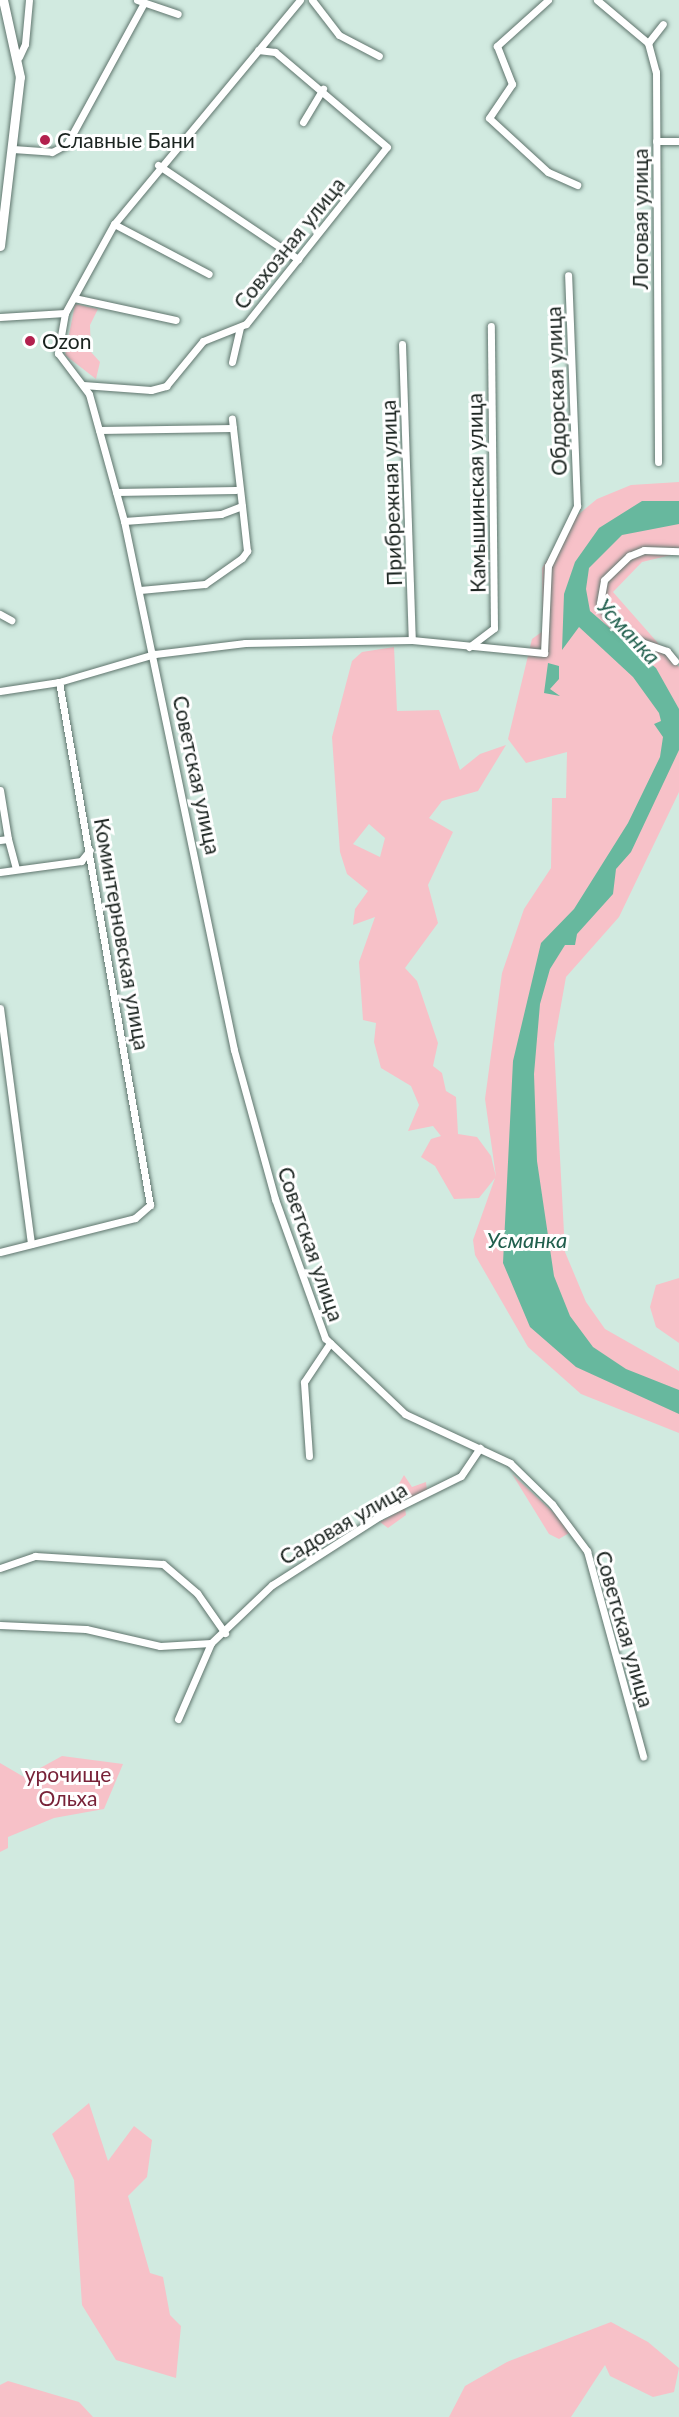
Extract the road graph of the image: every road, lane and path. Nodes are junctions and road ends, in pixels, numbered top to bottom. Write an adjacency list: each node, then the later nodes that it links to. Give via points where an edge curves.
1 (3, 0): 15 (street)
2 (28, 0): 15 (street, via 26,44)
3 (300, 0): 10 (street, Советская улица)
4 (312, 0): 14 (street, via 339,35)
5 (548, 0): 22 (street, via 497,46 512,84 489,118 548,172)
6 (597, 0): 11 (street)
7 (141, 1): 8 (street); 20 (street, via 67,144 52,152)
8 (178, 15)
9 (663, 24): 11 (street)
10 (268, 39): 12 (street, Советская улица); 13 (street)
11 (648, 43): 18 (street, Логовая улица, via 656,72)
12 (258, 50): 13 (street); 21 (street, Советская улица)
13 (275, 52): 16 (street)
14 (379, 56)
15 (19, 57): 20 (street)
16 (323, 89): 17 (street); 26 (street, Совхозная улица, via 387,147)
17 (303, 122)
18 (656, 141): 19 (street); 43 (street, Логовая улица)
19 (679, 141)
20 (13, 149): 23 (street)
21 (158, 165): 24 (street, Советская улица); 26 (street)
22 (577, 185)
23 (2, 208): 25 (street)
24 (114, 224): 27 (street); 29 (street, Советская улица)
25 (0, 246)
26 (298, 258): 34 (street, Совхозная улица)
27 (209, 274)
28 (568, 275): 53 (street, Обдорская улица, via 577,506 548,566 544,652)
29 (74, 298): 30 (street, Советская улица); 32 (street)
30 (65, 313): 31 (street); 39 (street, Советская улица, via 58,353)
31 (0, 317)
32 (176, 320)
33 (491, 326): 53 (street, Камышинская улица, via 494,628)
34 (240, 328): 35 (street, Совхозная улица); 37 (street)
35 (226, 336): 37 (street); 39 (street, Совхозная улица, via 203,341 166,386 151,390)
36 (402, 344): 52 (street, Прибрежная улица)
37 (237, 345): 38 (street)
38 (232, 362)
39 (83, 385): 42 (street, Советская улица)
40 (232, 419): 41 (street)
41 (233, 428): 42 (street); 44 (street)
42 (99, 430): 45 (street, Советская улица)
43 (658, 462)
44 (236, 490): 45 (street); 46 (street)
45 (116, 492): 47 (street, Советская улица)
46 (242, 506): 47 (street, via 221,514); 49 (street, via 247,551 242,558 205,584)
47 (124, 521): 49 (street, Советская улица)
48 (679, 551): 55 (street, via 644,550 629,556 604,580 600,603 621,629 667,651)
49 (140, 590): 54 (street, Советская улица)
50 (0, 614): 51 (street)
51 (11, 620)
52 (412, 640): 53 (street); 54 (street, via 246,643)
53 (469, 647)
54 (155, 654): 56 (street); 66 (street, Советская улица, via 234,1050 275,1199)
55 (675, 661)
56 (59, 682): 57 (street); 60 (street, Коминтерновская улица)
57 (0, 691)
58 (0, 790): 59 (street)
59 (4, 839): 61 (street)
60 (90, 850): 61 (street, via 81,861); 64 (street, Коминтерновская улица, via 150,1205 135,1218)
61 (16, 869): 62 (street)
62 (0, 872)
63 (0, 1008): 64 (street)
64 (31, 1244): 65 (street)
65 (0, 1252)
66 (330, 1343): 67 (street, Советская улица, via 405,1414); 68 (street, via 304,1382)
67 (480, 1449): 71 (street, Садовая улица, via 461,1476 306,1560); 74 (street, Советская улица, via 510,1464 552,1504 587,1551)
68 (309, 1456)
69 (0, 1568): 71 (street, via 35,1556 163,1564 196,1593)
70 (0, 1625): 72 (street, via 86,1629 160,1646)
71 (225, 1633): 72 (street, Садовая улица)
72 (211, 1643): 73 (street)
73 (178, 1719)
74 (643, 1756)

